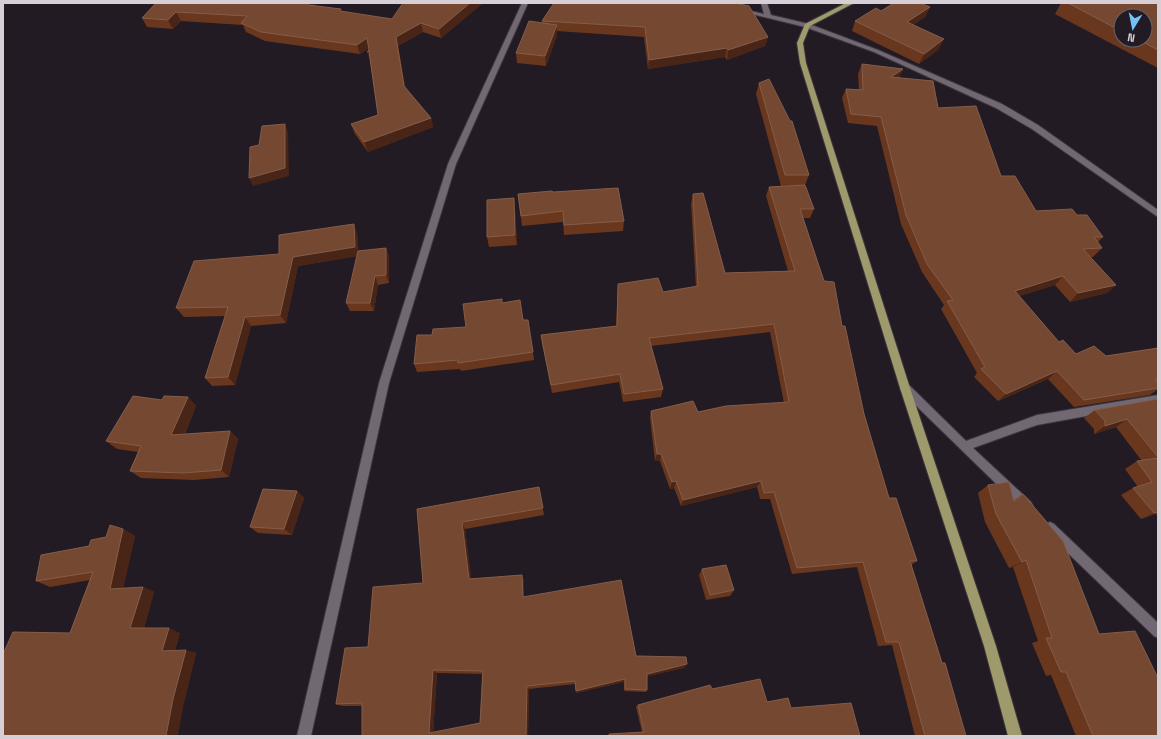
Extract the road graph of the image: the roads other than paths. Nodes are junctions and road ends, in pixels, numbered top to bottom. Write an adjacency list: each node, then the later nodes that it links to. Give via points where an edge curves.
1 (525, 3): 12 (street, via 452,164 384,383)
2 (764, 3): 5 (street)
3 (851, 3): 6 (main road)
4 (738, 10): 5 (street)
5 (768, 16): 6 (street)
6 (807, 25): 7 (street, via 876,51 999,106 1035,127); 8 (main road, via 800,43 803,63)
7 (1158, 214)
8 (905, 388): 10 (street); 13 (main road, via 990,646)
9 (1158, 399): 10 (street, via 1037,420)
10 (965, 446): 11 (street, via 992,475)
11 (1158, 632)
12 (304, 736)
13 (1015, 736)

